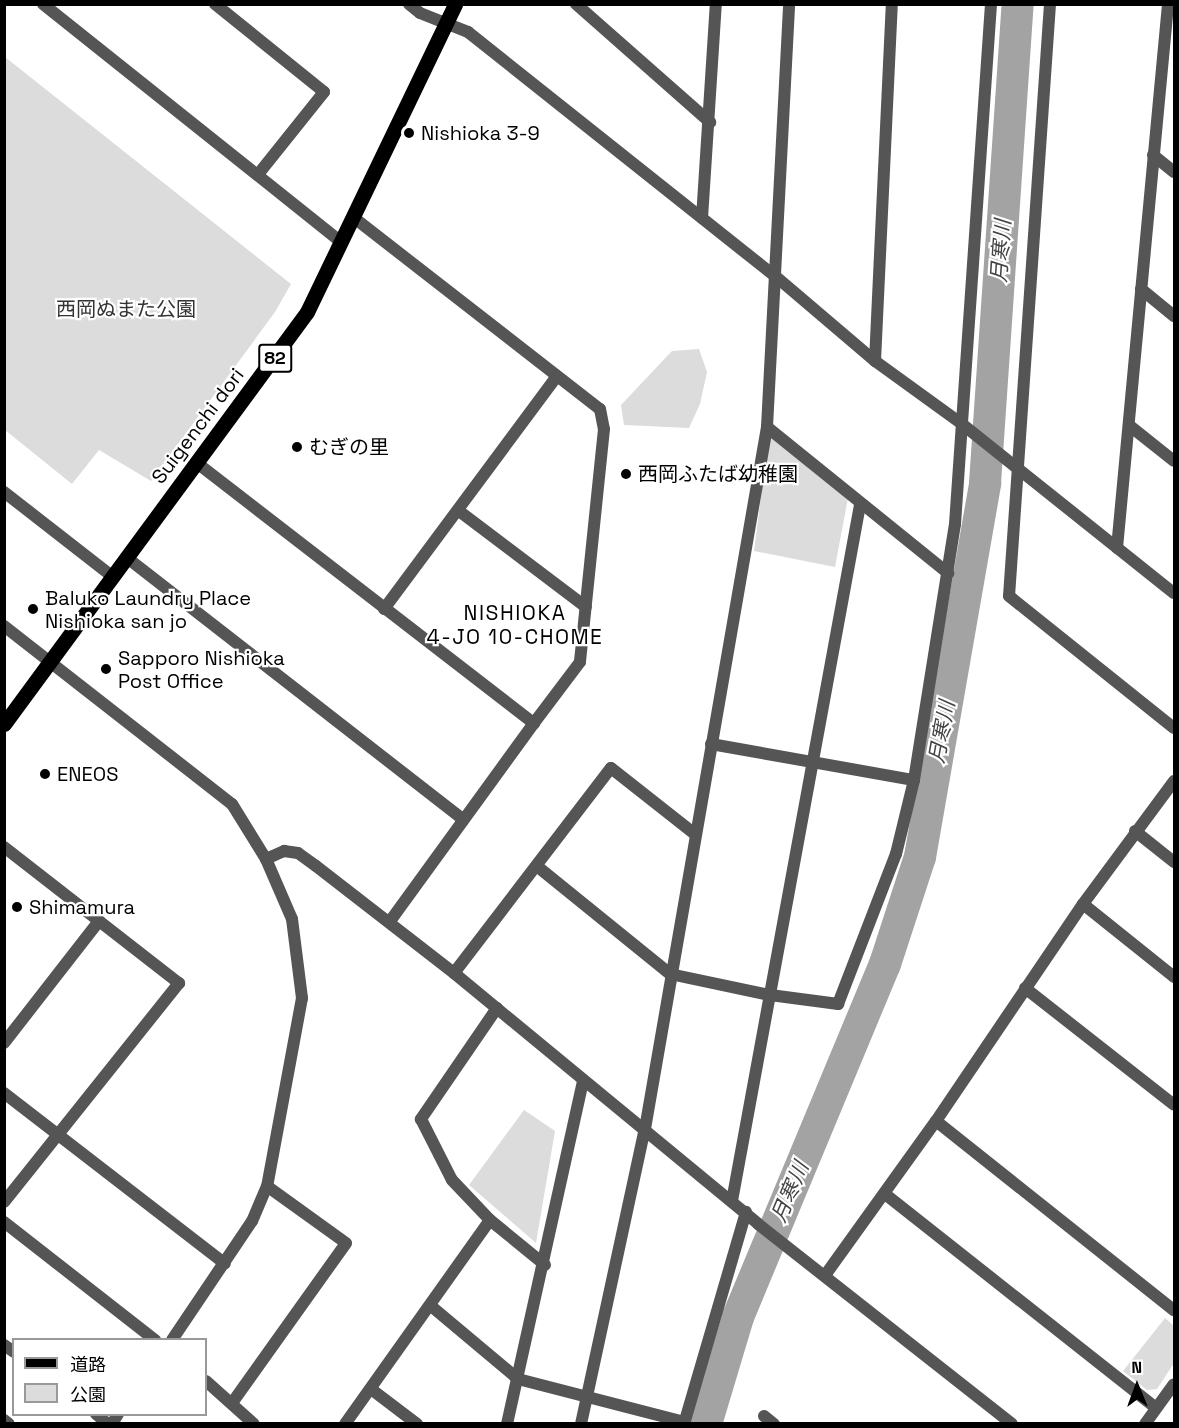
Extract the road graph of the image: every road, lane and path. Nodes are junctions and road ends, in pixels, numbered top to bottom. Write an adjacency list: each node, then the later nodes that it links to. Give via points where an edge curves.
1 (43, 4): 16 (street)
2 (215, 4): 16 (street, via 324,92)
3 (409, 4): 12 (street, via 420,13)
4 (455, 4): 12 (main road, Suigenchi dori / 82)
5 (576, 4): 13 (street)
6 (717, 4): 13 (street)
7 (789, 4): 20 (street)
8 (892, 4): 23 (street)
9 (991, 4): 27 (street)
10 (1050, 4): 30 (street)
11 (1170, 15): 14 (street)
12 (447, 22): 17 (main road, Suigenchi dori / 82); 18 (street, via 468,32)
13 (710, 122): 18 (street)
14 (1154, 155): 15 (street); 21 (street)
15 (1174, 172)
16 (259, 173): 19 (street)
17 (353, 217): 19 (main road, Suigenchi dori / 82); 24 (street)
18 (702, 218): 20 (street)
19 (341, 242): 29 (main road, Suigenchi dori / 82, via 306,312)
20 (774, 275): 23 (street); 26 (street)
21 (1141, 290): 22 (street); 25 (street)
22 (1174, 316)
23 (875, 361): 27 (street)
24 (557, 376): 33 (street); 39 (street, via 600,409 604,429)
25 (1130, 426): 28 (street); 34 (street)
26 (767, 427): 32 (street); 46 (street)
27 (965, 427): 30 (street); 36 (street)
28 (1174, 460)
29 (197, 463): 35 (main road, Suigenchi dori / 82); 40 (street)
30 (1013, 465): 34 (street); 45 (street, via 1009,596)
31 (4, 492): 37 (street)
32 (860, 505): 36 (street); 47 (street)
33 (459, 511): 39 (street); 40 (street)
34 (1117, 548): 38 (street)
35 (126, 557): 37 (main road, Suigenchi dori / 82); 50 (street)
36 (948, 573): 48 (street)
37 (112, 576): 42 (main road, Suigenchi dori / 82)
38 (1174, 593)
39 (586, 607): 43 (street, via 580,662)
40 (384, 609): 43 (street)
41 (4, 626): 42 (street)
42 (49, 662): 44 (main road, Suigenchi dori / 82); 54 (street, via 232,804)
43 (534, 723): 50 (street)
44 (4, 724)
45 (1174, 728)
46 (711, 744): 47 (street); 52 (street)
47 (812, 762): 48 (street); 64 (street)
48 (914, 780): 64 (street, via 896,854 838,1004)
49 (1174, 781): 51 (street)
50 (462, 819): 59 (street)
51 (1135, 831): 55 (street); 57 (street)
52 (695, 834): 56 (street, via 611,768); 61 (street)
53 (4, 847): 58 (street)
54 (266, 859): 59 (street, via 284,851 298,853); 73 (street, via 292,919 302,998)
55 (1174, 862)
56 (538, 867): 60 (street); 61 (street)
57 (1083, 904): 62 (street); 63 (street)
58 (99, 921): 66 (street); 72 (street, via 179,983)
59 (390, 921): 60 (street)
60 (454, 973): 65 (street)
61 (670, 974): 64 (street); 71 (street)
62 (1174, 977)
63 (1024, 988): 69 (street); 70 (street)
64 (770, 995): 75 (street)
65 (497, 1008): 67 (street); 78 (street, via 420,1119 452,1180)
66 (4, 1043)
67 (583, 1080): 71 (street); 81 (street)
68 (4, 1092): 72 (street)
69 (1174, 1106)
70 (936, 1121): 74 (street); 84 (street)
71 (645, 1129): 75 (street); 91 (street)
72 (58, 1135): 76 (street); 80 (street)
73 (267, 1186): 80 (street, via 252,1221); 92 (street, via 346,1243)
74 (885, 1194): 82 (street); 93 (street)
75 (732, 1201): 77 (street)
76 (4, 1202)
77 (746, 1212): 82 (street); 96 (street)
78 (490, 1220): 81 (street); 83 (street)
79 (4, 1222): 85 (street)
80 (225, 1264): 86 (street)
81 (545, 1265): 87 (street)
82 (826, 1274): 97 (street)
83 (431, 1306): 87 (street); 90 (street)
84 (1174, 1310)
85 (152, 1338)
86 (173, 1338)
87 (518, 1379): 91 (street); 101 (street)
88 (207, 1382): 92 (street)
89 (1174, 1384): 93 (street)
90 (371, 1389): 99 (street); 100 (street)
91 (588, 1397): 96 (street); 102 (street)
92 (232, 1403): 95 (street)
93 (1156, 1408): 103 (street)
94 (4, 1420): 98 (street)
95 (249, 1422)
96 (684, 1423)
97 (1011, 1423)
98 (9, 1424)
99 (345, 1424)
100 (417, 1424)
101 (507, 1424)
102 (581, 1424)
103 (1145, 1424)

